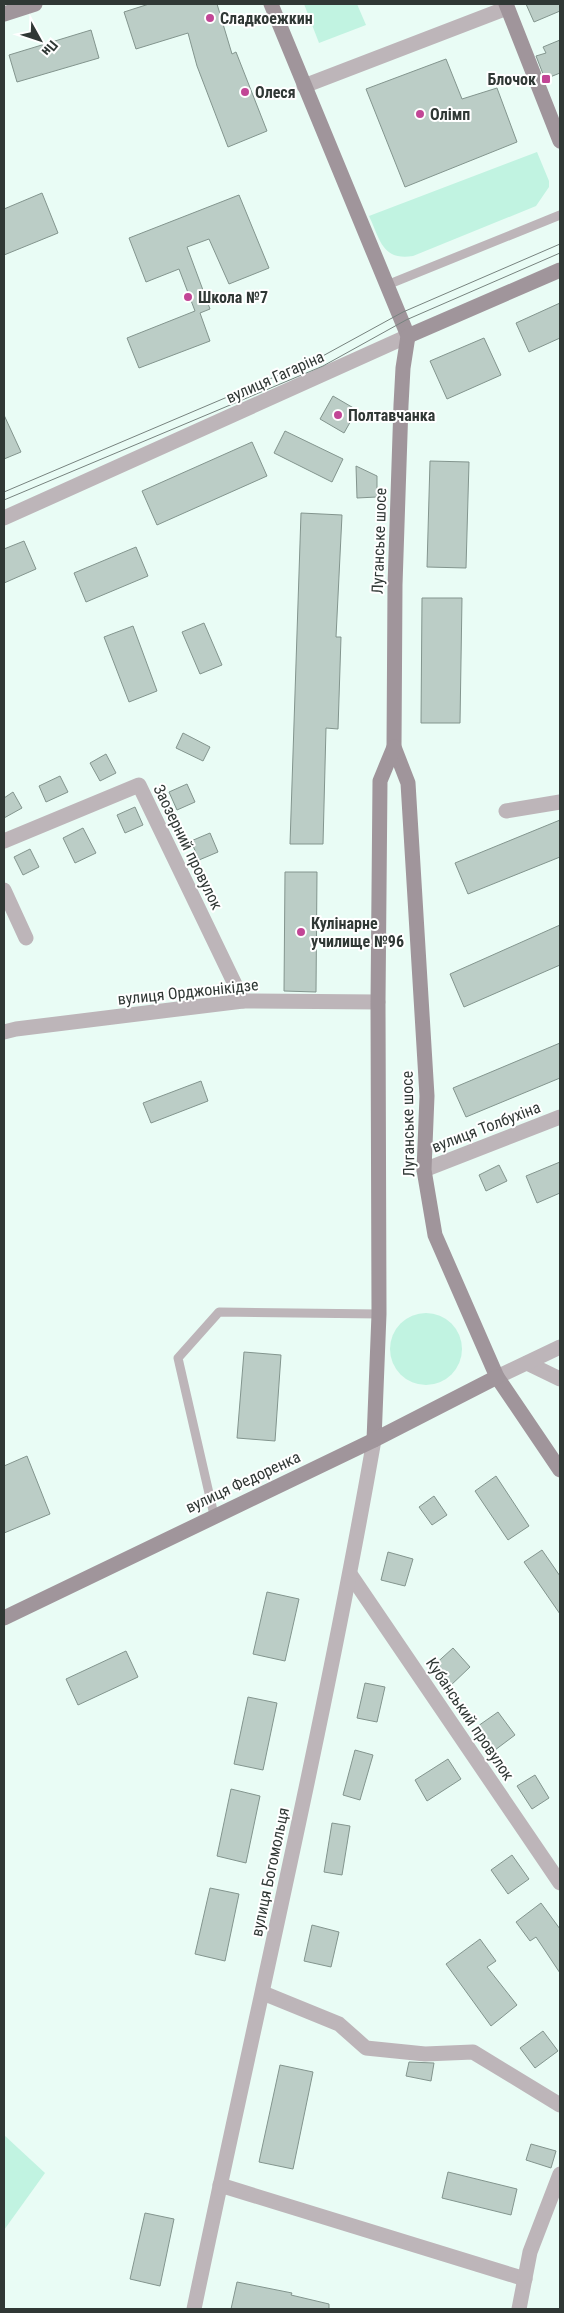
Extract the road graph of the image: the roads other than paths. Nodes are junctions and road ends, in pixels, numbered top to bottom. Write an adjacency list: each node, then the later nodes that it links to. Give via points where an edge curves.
1 (35, 4): 4 (main road)
2 (271, 4): 5 (main road)
3 (506, 6): 5 (street); 6 (main road)
4 (4, 14)
5 (304, 86): 9 (main road)
6 (560, 141)
7 (560, 215): 9 (lane)
8 (560, 270): 10 (main road, вулиця Гагаріна)
9 (387, 285): 10 (main road)
10 (408, 336): 11 (street, вулиця Гагаріна); 12 (main road, Луганське шосе, via 403,368 395,585)
11 (4, 518)
12 (394, 747): 19 (main road, Луганське шосе, via 380,781); 22 (main road, Луганське шосе, via 408,783 427,1096)
13 (560, 802): 14 (street)
14 (506, 811)
15 (4, 841): 18 (street, Заозерний провулок, via 139,785)
16 (4, 890): 17 (street)
17 (26, 938)
18 (244, 1001): 19 (street, вулиця Орджонікідзе); 20 (street, вулиця Орджонікідзе)
19 (378, 1002): 23 (main road, Луганське шосе)
20 (4, 1032)
21 (560, 1118): 22 (street, вулиця Толбухіна)
22 (424, 1170): 26 (main road, Луганське шосе, via 436,1235)
23 (380, 1314): 28 (main road, Луганське шосе); 30 (lane, via 219,1312 178,1358)
24 (560, 1347): 25 (street)
25 (527, 1363): 26 (street); 27 (street)
26 (497, 1377): 28 (main road, вулиця Федоренка); 29 (main road, Луганське шосе)
27 (560, 1379)
28 (374, 1440): 30 (main road, вулиця Федоренка); 31 (street, вулиця Богомольця)
29 (560, 1470)
30 (214, 1515): 32 (main road, вулиця Федоренка)
31 (350, 1574): 33 (street, Кубанський провулок); 34 (street, вулиця Богомольця)
32 (4, 1618)
33 (560, 1883)
34 (263, 1993): 35 (street, via 339,2024 366,2048 425,2054 473,2052); 37 (street, вулиця Богомольця)
35 (560, 2105)
36 (560, 2174): 38 (street, via 530,2252)
37 (220, 2185): 38 (street); 39 (street, вулиця Богомольця)
38 (525, 2279): 40 (street)
39 (194, 2309)
40 (519, 2309)

